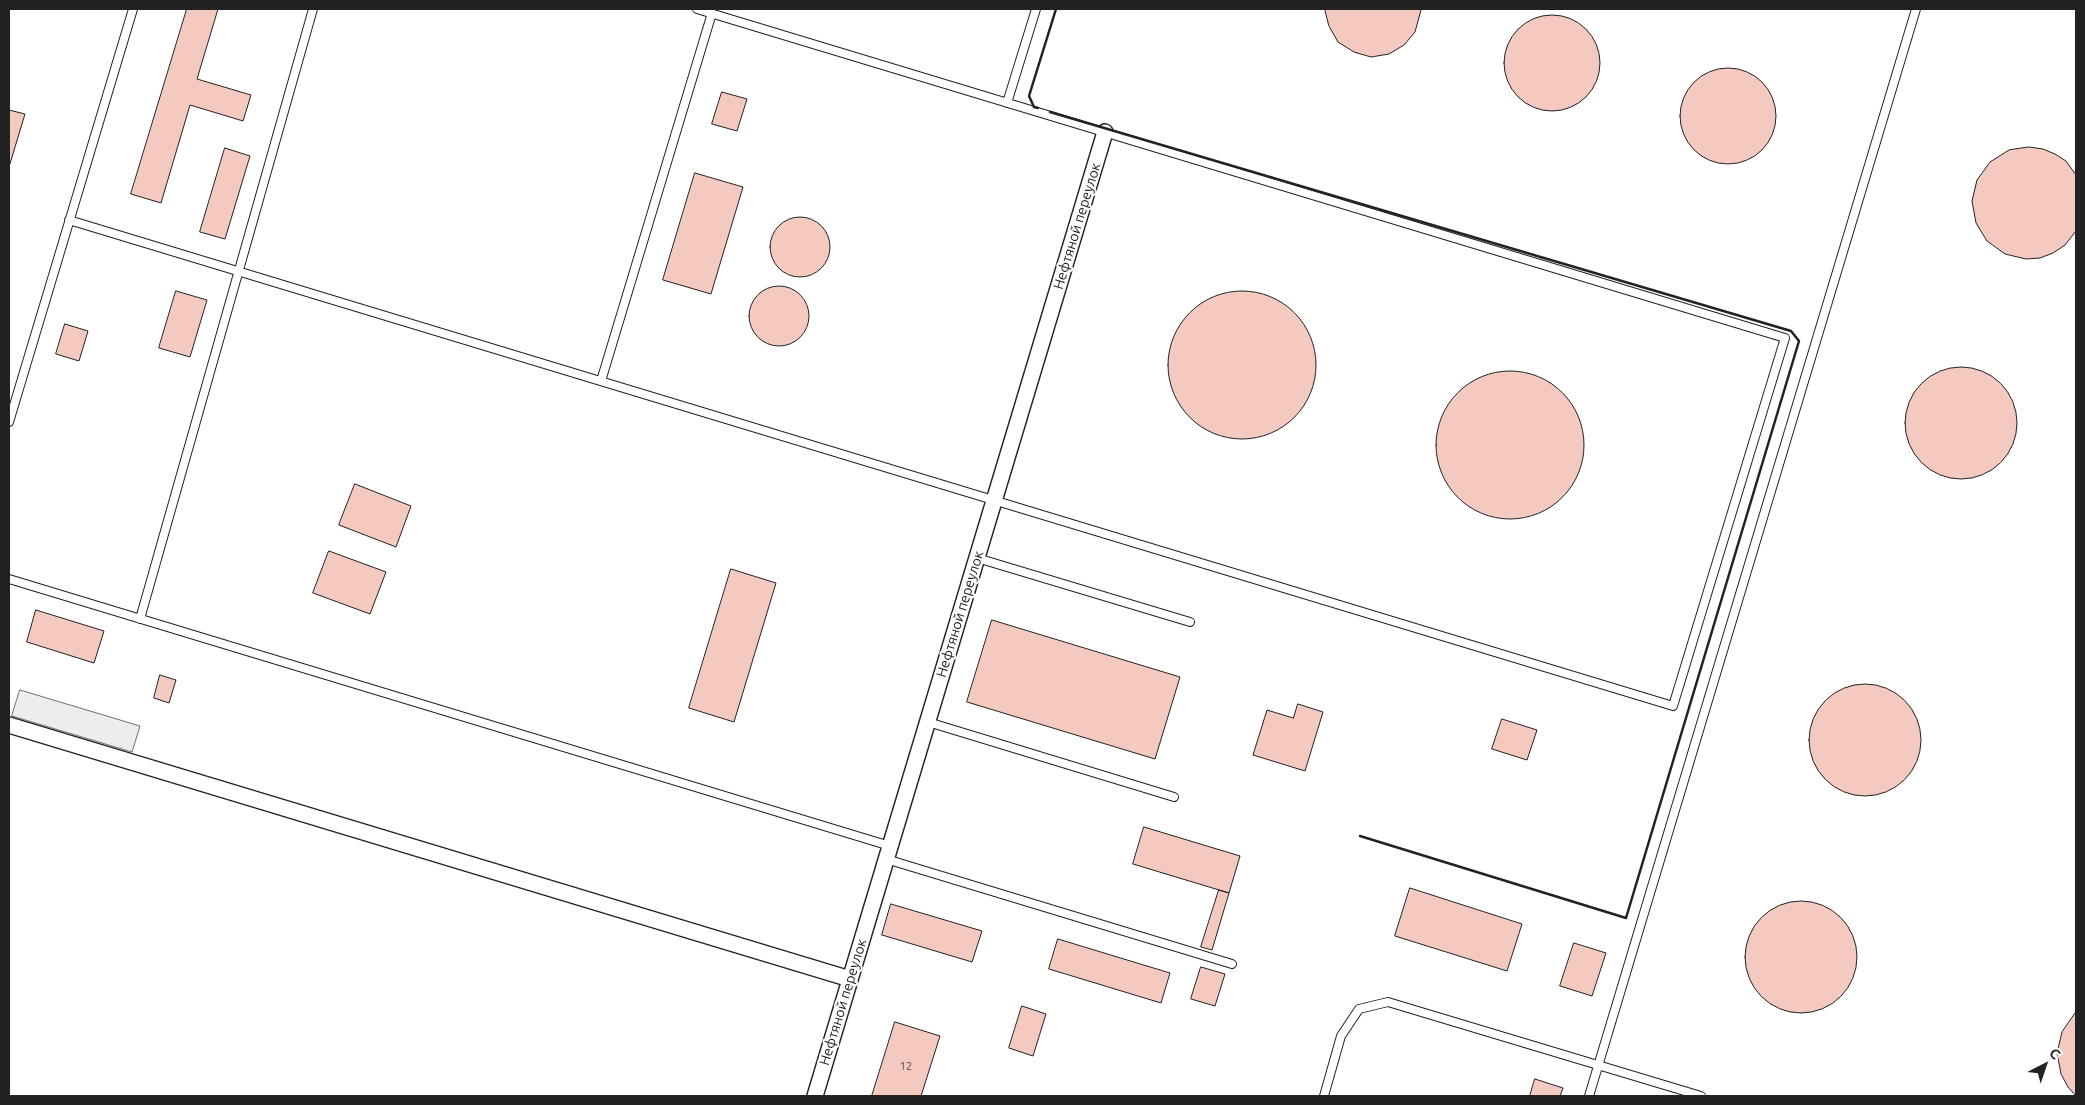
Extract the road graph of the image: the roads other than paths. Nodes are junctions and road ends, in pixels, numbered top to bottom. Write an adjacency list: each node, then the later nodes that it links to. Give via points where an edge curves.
1 (133, 9): 9 (lane)
2 (313, 9): 10 (lane)
3 (697, 9): 6 (lane)
4 (1036, 9): 7 (lane)
5 (1916, 9): 24 (lane)
6 (712, 13): 7 (lane); 11 (lane)
7 (1007, 103): 8 (lane)
8 (1105, 132): 13 (street, Нефтяной переулок); 13 (lane, via 1784,338 1782,348 1674,706)
9 (69, 220): 10 (lane); 12 (lane)
10 (239, 272): 11 (lane); 16 (lane)
11 (602, 382): 13 (lane)
12 (9, 422)
13 (994, 500): 14 (street, Нефтяной переулок)
14 (977, 558): 17 (lane); 18 (street, Нефтяной переулок)
15 (9, 579): 16 (lane)
16 (140, 619): 21 (lane)
17 (1190, 622)
18 (928, 722): 20 (lane); 21 (street, Нефтяной переулок)
19 (9, 725): 23 (street)
20 (1174, 797)
21 (888, 853): 22 (lane); 23 (street, Нефтяной переулок)
22 (1232, 964)
23 (850, 980): 25 (street, Нефтяной переулок)
24 (1598, 1065): 26 (lane, via 1388,1002 1359,1009 1341,1036); 27 (lane); 28 (lane)
25 (815, 1096)
26 (1324, 1096)
27 (1589, 1096)
28 (1701, 1096)

